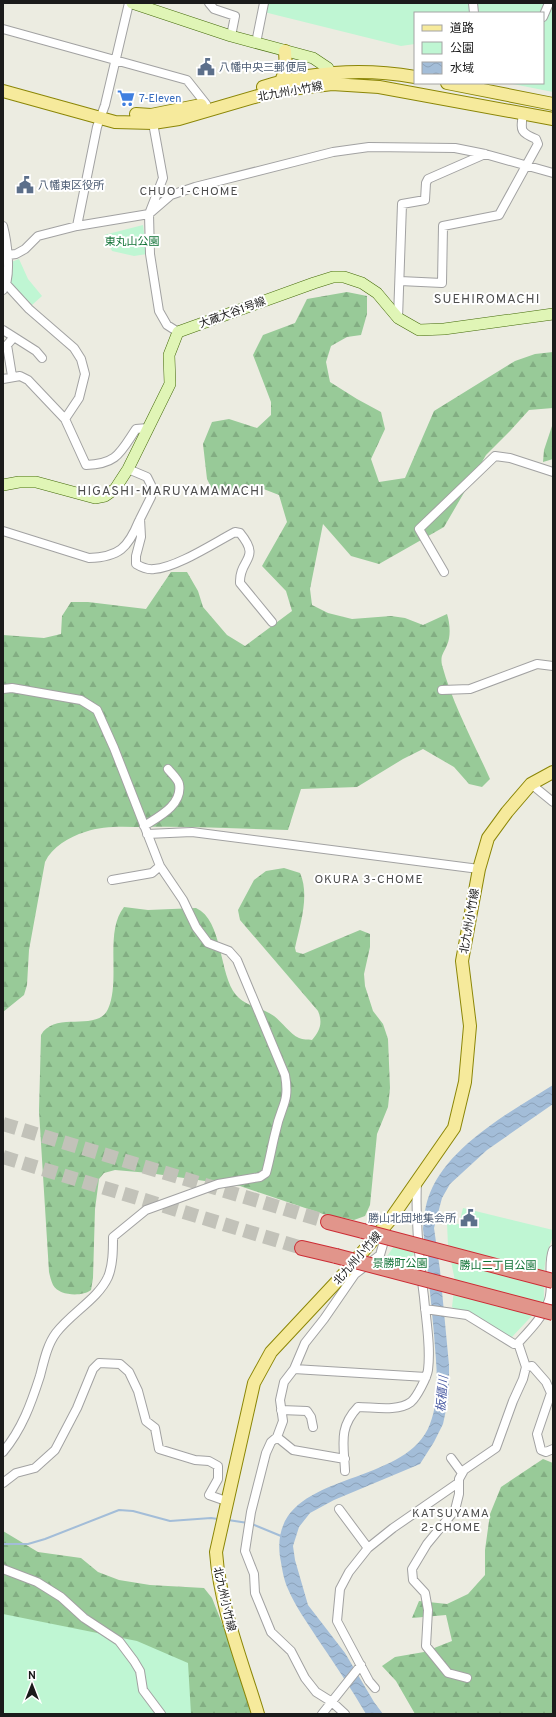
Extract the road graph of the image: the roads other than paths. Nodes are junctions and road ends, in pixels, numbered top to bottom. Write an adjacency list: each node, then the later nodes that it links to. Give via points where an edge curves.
1 (131, 3): 7 (street); 10 (street)
2 (209, 3): 7 (street, via 214,9 235,16)
3 (264, 3): 8 (street)
4 (549, 3): 5 (street)
5 (544, 15)
6 (3, 29): 10 (street)
7 (231, 36): 8 (street)
8 (256, 43): 9 (street)
9 (285, 51): 12 (street, via 319,61 328,68); 13 (main road, via 286,69)
10 (116, 59): 16 (street, via 187,80); 19 (street)
11 (414, 77): 12 (main road, 北九州小竹線, via 368,72)
12 (331, 78): 13 (main road, 北九州小竹線); 18 (main road, 北九州小竹線); 21 (main road, 北九州小竹線, via 275,91 179,119)
13 (281, 81): 16 (main road, 北九州小竹線)
14 (452, 84): 17 (main road)
15 (3, 90): 19 (main road, 北九州小竹線)
16 (206, 104): 19 (main road, 北九州小竹線, via 151,115 116,114)
17 (553, 104)
18 (523, 114): 20 (main road, 北九州小竹線); 23 (street, via 524,134 536,139 538,144)
19 (100, 117): 21 (main road, 北九州小竹線, via 115,122); 27 (street)
20 (553, 120)
21 (153, 123): 25 (street, via 163,178)
22 (485, 154): 23 (street); 25 (street, via 455,148 410,146 369,147 333,152 171,195); 29 (street, via 428,180 425,200 402,204)
23 (527, 165): 24 (street); 29 (street, via 499,216 443,226 442,283)
24 (553, 173)
25 (149, 214): 27 (street); 34 (street, via 150,254 159,311 167,325)
26 (3, 226): 28 (street)
27 (77, 226): 28 (street, via 38,236 25,249)
28 (6, 259): 30 (street)
29 (400, 281): 32 (street)
30 (5, 287): 39 (street, via 74,348 81,359 85,374 79,398)
31 (553, 314): 32 (street, 大蔵大谷1号線, via 428,331 419,330)
32 (398, 318): 34 (street, 大蔵大谷1号線, via 377,293 362,283 344,277 333,277 296,288)
33 (3, 330): 35 (street)
34 (178, 332): 40 (street, via 169,355 170,384)
35 (14, 337): 36 (street, via 36,350); 37 (street, via 7,345)
36 (42, 358)
37 (12, 376): 38 (street); 39 (street, via 28,380)
38 (3, 379)
39 (65, 419): 40 (street, via 86,465 102,465 119,455 136,429)
40 (148, 428): 41 (street)
41 (128, 469): 43 (street, via 115,489 105,496 94,498 36,482); 44 (street, via 147,477 151,485 150,497)
42 (553, 472): 46 (street, via 495,456 419,529)
43 (3, 484)
44 (140, 518): 45 (street, via 131,540 118,553 102,558 88,558); 47 (street, via 141,537 136,564 153,570 175,564 235,532 240,533 250,544 240,583)
45 (3, 531)
46 (444, 572)
47 (272, 622)
48 (553, 666): 50 (street, via 537,664 470,689)
49 (3, 689): 55 (street, via 12,688 81,700 96,710 114,748)
50 (442, 690)
51 (168, 769): 55 (street, via 179,783 178,794 170,809)
52 (553, 772): 53 (main road, 北九州小竹線)
53 (531, 784): 54 (street); 58 (main road, 北九州小竹線, via 488,838)
54 (553, 802)
55 (144, 826): 56 (street)
56 (147, 834): 57 (street); 58 (street, via 192,832)
57 (160, 866): 59 (street, via 152,873); 76 (street, via 208,943 229,951 237,960 285,1075 287,1093 266,1173 260,1177 218,1184 146,1210 113,1237 108,1277 56,1333 49,1346 23,1423)
58 (479, 869): 60 (main road, 北九州小竹線, via 462,961 470,1026 465,1082 454,1128)
59 (112, 880)
60 (417, 1181): 61 (main road, 北九州小竹線); 66 (street, via 418,1243)
61 (390, 1220): 70 (street, via 380,1255 355,1274 305,1343); 83 (main road, 北九州小竹線, via 271,1352 254,1383)
62 (328, 1222): 65 (highway, bridge)
63 (302, 1248): 67 (highway, bridge)
64 (553, 1250): 68 (street, via 550,1299 535,1324)
65 (553, 1281)
66 (426, 1309): 68 (street, via 467,1316 514,1344); 71 (street)
67 (553, 1313)
68 (518, 1343): 69 (street)
69 (526, 1367): 75 (street, via 532,1366 546,1382 551,1393 537,1434 541,1450 546,1452); 80 (street, via 524,1379 496,1448)
70 (294, 1369): 71 (street); 72 (street, via 284,1382 280,1400)
71 (426, 1377): 78 (street, via 412,1402 399,1407 358,1407 351,1414 343,1430)
72 (281, 1410): 73 (street, via 307,1411 311,1417); 74 (street, via 283,1420)
73 (312, 1427)
74 (277, 1437): 78 (street, via 293,1450); 90 (street, via 271,1442 266,1453 251,1512 245,1551 254,1574 255,1593 271,1632 291,1651 305,1678 316,1692)
75 (553, 1449)
76 (3, 1452)
77 (451, 1458): 80 (street)
78 (345, 1459): 79 (street)
79 (345, 1471)
80 (462, 1473): 82 (street)
81 (3, 1483): 83 (street, via 16,1473 35,1468 55,1450 94,1369 99,1364 120,1364 129,1372 138,1391 146,1421 155,1428 159,1449 195,1460 209,1461 218,1466 218,1479 209,1495)
82 (458, 1483): 85 (street); 88 (street, via 459,1494 455,1510 427,1544 412,1569 413,1580 425,1593 428,1610 426,1646 448,1673)
83 (226, 1501): 92 (main road, 北九州小竹線, via 216,1552 218,1577 236,1646)
84 (339, 1509): 85 (street)
85 (368, 1548): 87 (street, via 349,1572 340,1589 337,1621)
86 (3, 1569): 91 (street, via 37,1582 61,1597 84,1618 119,1642 140,1671 143,1690)
87 (361, 1665): 89 (street); 90 (street)
88 (467, 1678)
89 (374, 1688)
90 (332, 1702): 93 (street); 94 (street)
91 (161, 1714)
92 (258, 1714)
93 (322, 1714)
94 (345, 1714)

